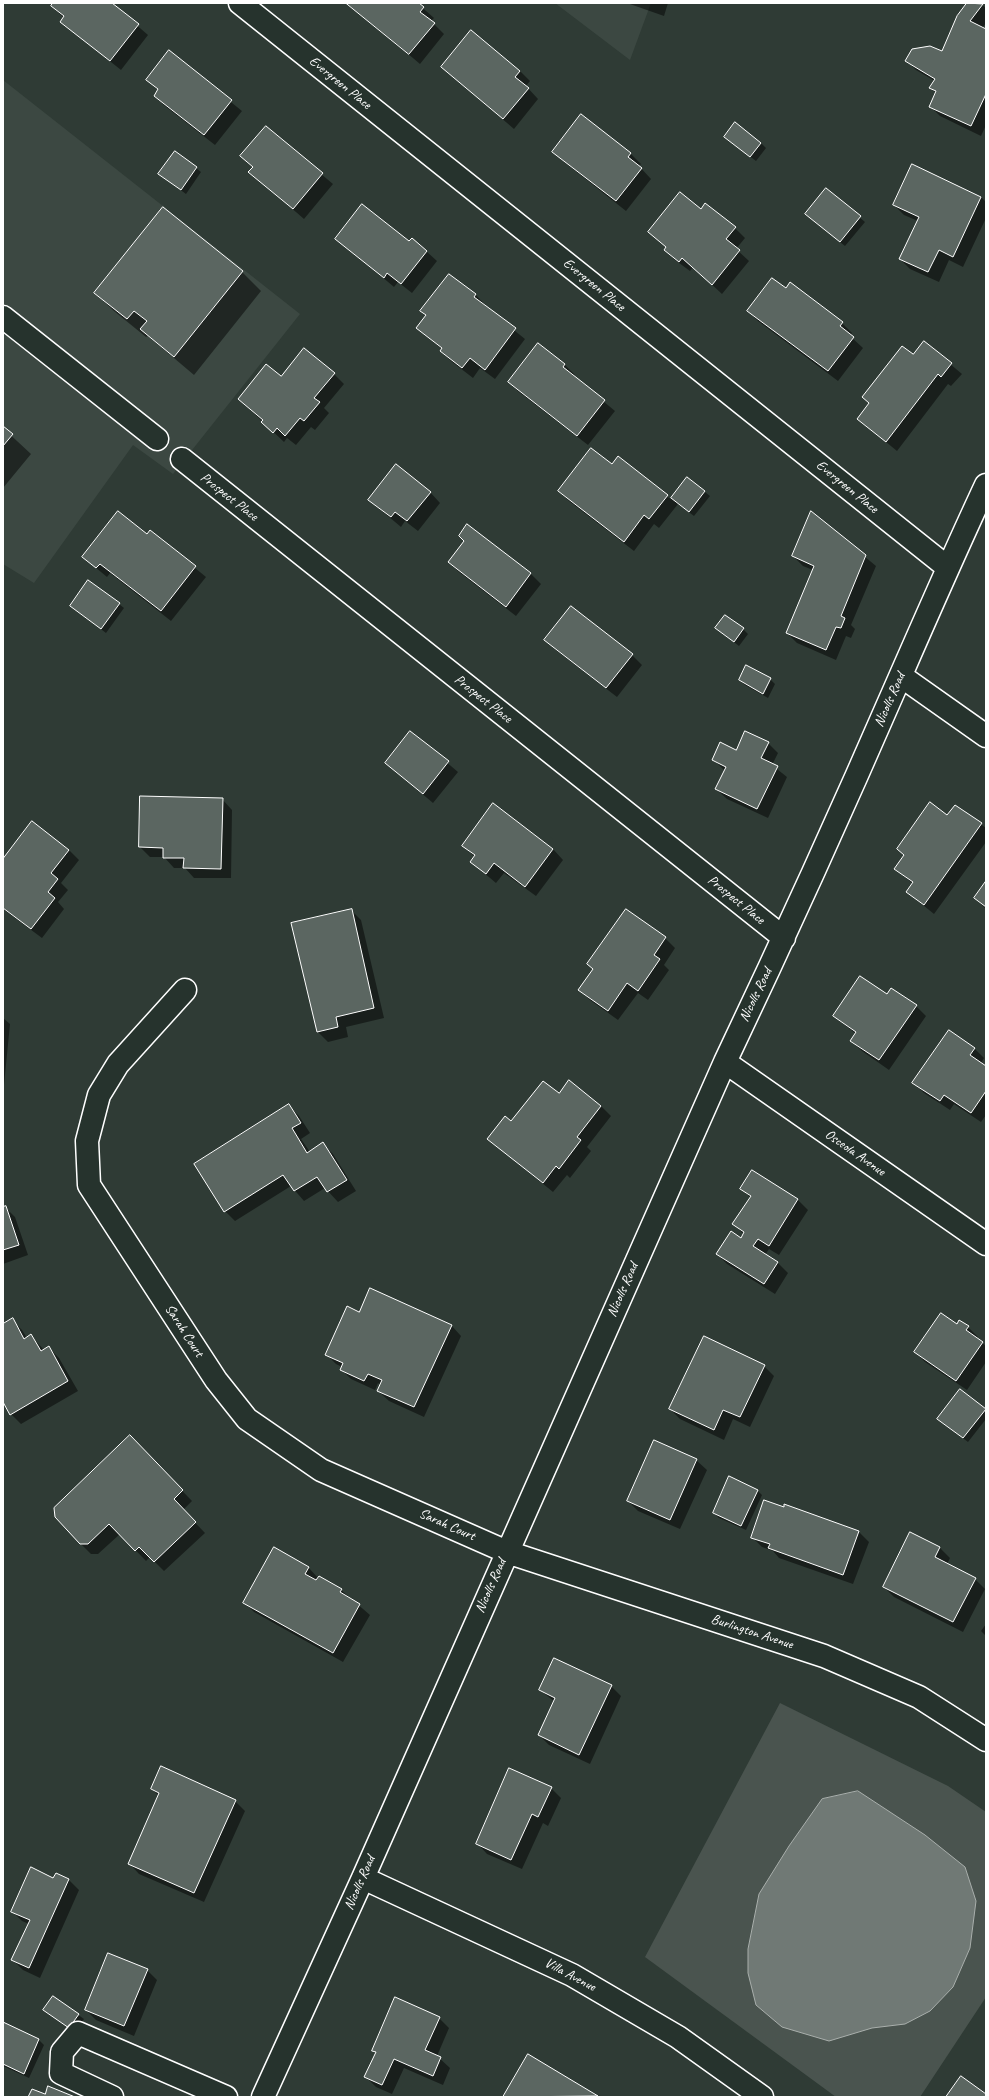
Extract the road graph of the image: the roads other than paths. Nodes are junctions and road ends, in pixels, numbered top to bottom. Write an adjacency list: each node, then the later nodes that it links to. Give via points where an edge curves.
1 (240, 3): 6 (street, Evergreen Place)
2 (3, 317): 3 (street)
3 (157, 439)
4 (182, 459): 9 (street, Prospect Place)
5 (986, 485): 6 (street, Nicolls Road)
6 (947, 567): 7 (street, Nicolls Road)
7 (900, 676): 8 (street); 9 (street, Nicolls Road)
8 (986, 736)
9 (784, 938): 11 (street, Nicolls Road)
10 (185, 990): 13 (street, Sarah Court, via 118,1064 99,1095 87,1141 90,1185 216,1380 247,1419 321,1470)
11 (724, 1062): 12 (street, Osceola Avenue); 13 (street, Nicolls Road)
12 (986, 1244)
13 (507, 1552): 14 (street, Burlington Avenue, via 824,1656 919,1697); 15 (street, Nicolls Road)
14 (986, 1740)
15 (363, 1878): 18 (street, Nicolls Road); 19 (street, Villa Avenue, via 572,1974 678,2037)
16 (112, 2097): 17 (street, via 61,2073 62,2052 78,2033)
17 (226, 2097)
18 (263, 2097)
19 (762, 2097)

